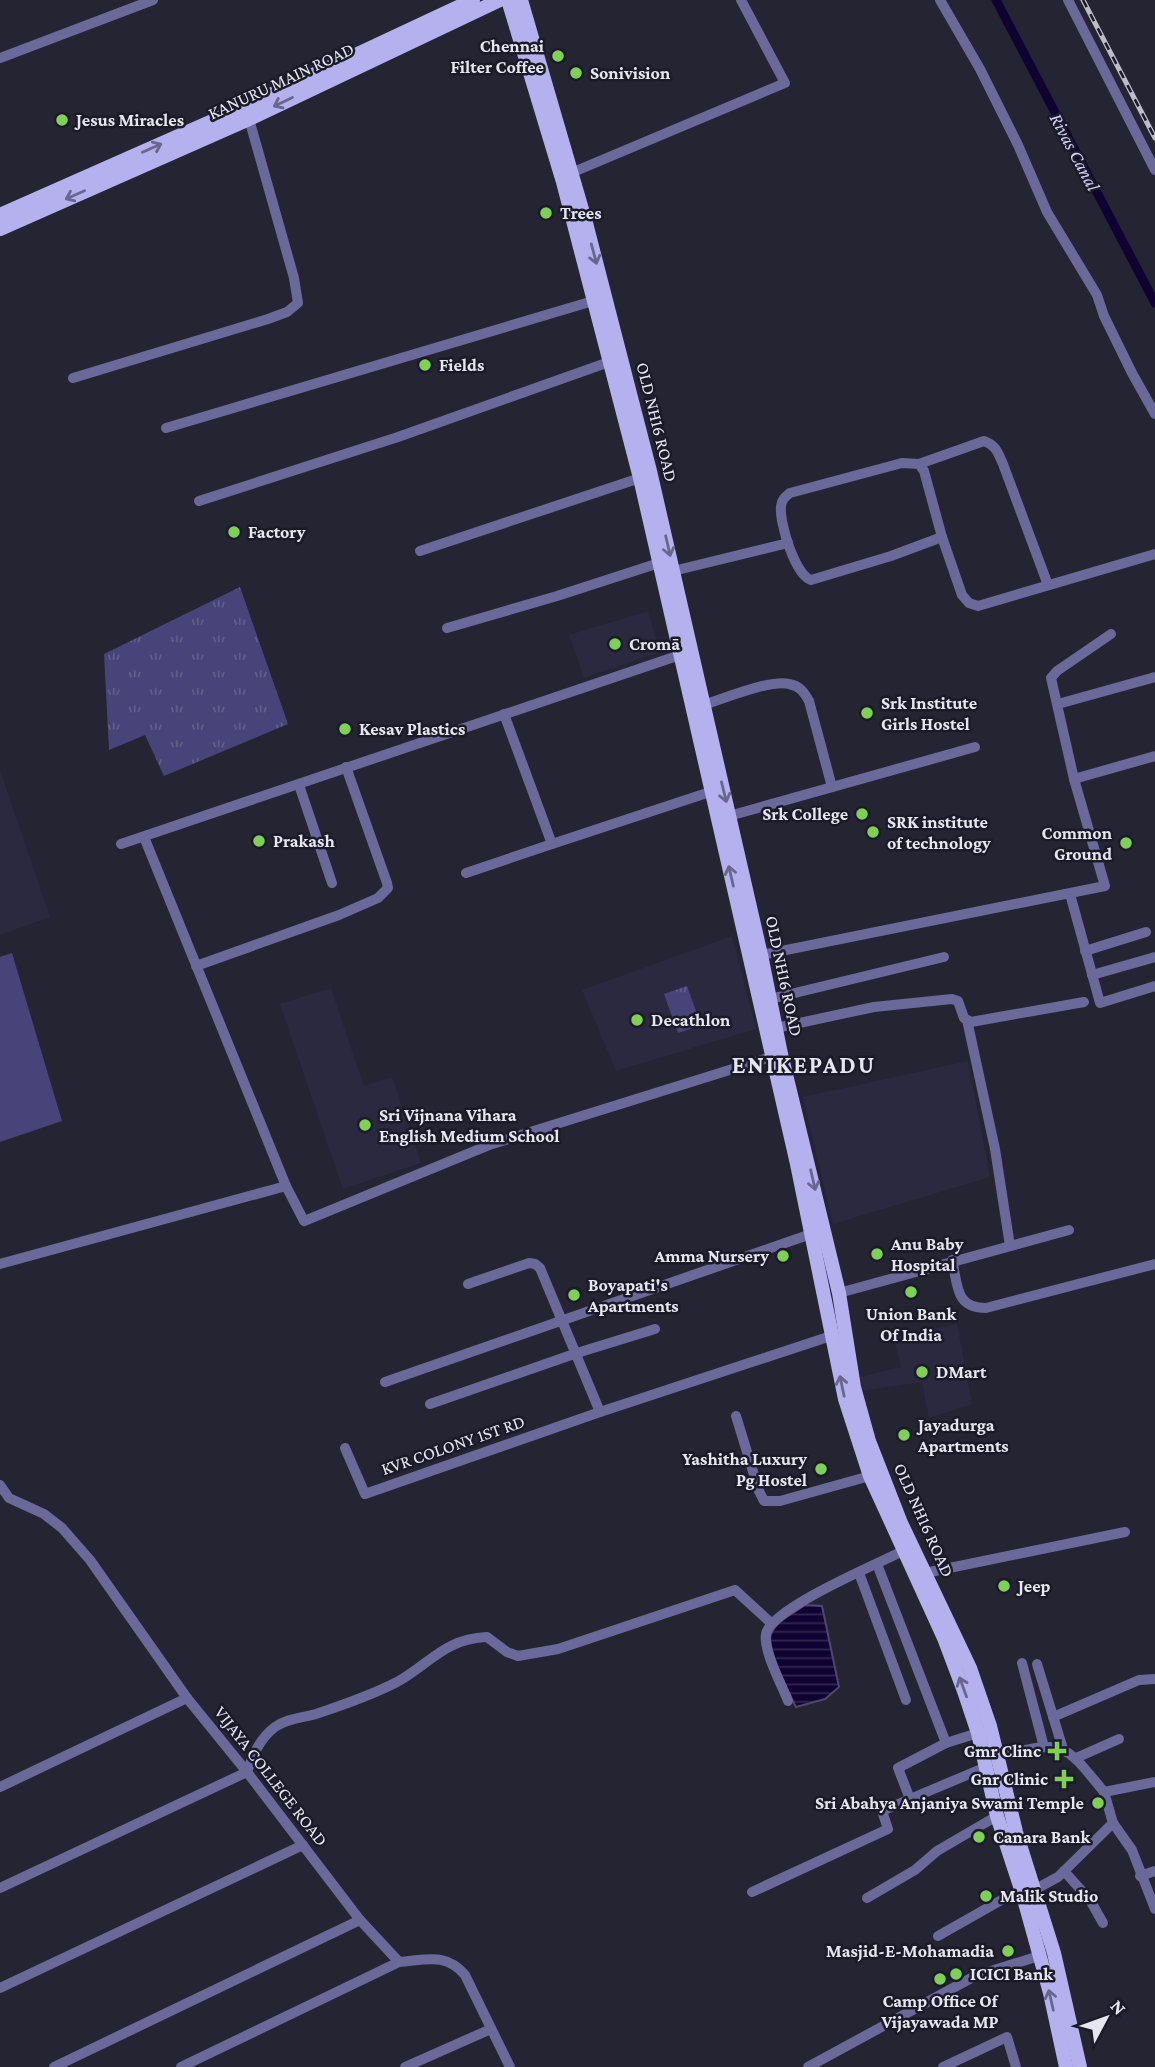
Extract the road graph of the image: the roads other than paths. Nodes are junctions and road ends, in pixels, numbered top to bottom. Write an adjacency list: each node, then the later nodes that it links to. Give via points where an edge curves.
1 (153, 0): 9 (street)
2 (473, 0): 13 (main road, KANURU MAIN ROAD, one-way to 2)
3 (500, 0): 10 (main road, KANURU MAIN ROAD, one-way to 10)
4 (508, 0): 16 (main road, OLD NH16 ROAD)
5 (521, 0): 12 (main road, OLD NH16 ROAD)
6 (741, 0): 12 (street, via 785,83)
7 (940, 0): 19 (street, via 980,69 1048,212 1097,295)
8 (1068, 0): 11 (street)
9 (0, 58)
10 (249, 119): 13 (main road, KANURU MAIN ROAD, one-way to 13); 18 (street, via 298,303 268,319)
11 (1155, 170)
12 (570, 173): 28 (main road, OLD NH16 ROAD, one-way to 28, via 647,458)
13 (18, 214): 14 (main road, KANURU MAIN ROAD); 15 (main road, KANURU MAIN ROAD)
14 (0, 215)
15 (0, 229)
16 (593, 300): 17 (main road, OLD NH16 ROAD); 20 (street)
17 (609, 362): 22 (main road, OLD NH16 ROAD); 23 (street)
18 (73, 378)
19 (1155, 414)
20 (166, 428)
21 (919, 464): 24 (street); 25 (street, via 902,463 790,493 780,509); 29 (street, via 984,442 991,444 1003,464)
22 (640, 478): 26 (street); 28 (main road, OLD NH16 ROAD)
23 (199, 502)
24 (942, 537): 25 (street, via 811,580 799,571); 29 (street, via 969,603 978,606)
25 (788, 543): 28 (street)
26 (420, 551)
27 (1155, 554): 29 (street)
28 (665, 569): 30 (street); 32 (main road, OLD NH16 ROAD); 35 (main road, OLD NH16 ROAD)
29 (1048, 585)
30 (447, 628)
31 (1111, 634): 34 (street, via 1056,671 1051,678)
32 (680, 655): 36 (street); 43 (main road, OLD NH16 ROAD)
33 (1155, 677): 34 (street)
34 (1059, 704): 40 (street)
35 (703, 705): 42 (street, via 774,683 802,689); 44 (main road, OLD NH16 ROAD, one-way to 44)
36 (504, 714): 39 (street); 47 (street)
37 (975, 747): 42 (street)
38 (1155, 756): 40 (street)
39 (346, 766): 41 (street); 56 (street, via 387,883 385,892 339,915)
40 (1074, 779): 50 (street, via 1105,886)
41 (299, 785): 45 (street); 49 (street)
42 (832, 787): 44 (street)
43 (710, 792): 47 (street); 63 (main road, OLD NH16 ROAD, one-way to 43)
44 (729, 816): 53 (main road, OLD NH16 ROAD)
45 (144, 837): 46 (street); 56 (street)
46 (121, 844)
47 (552, 844): 48 (street)
48 (466, 873)
49 (332, 883)
50 (1070, 894): 52 (street); 53 (street)
51 (1146, 932): 52 (street)
52 (1085, 951): 57 (street)
53 (761, 955): 59 (main road, OLD NH16 ROAD)
54 (944, 957): 59 (street)
55 (1155, 957): 57 (street)
56 (196, 965): 64 (street)
57 (1092, 975): 58 (street, via 1100,1003)
58 (1155, 986)
59 (770, 999): 62 (main road, OLD NH16 ROAD)
60 (1084, 1002): 61 (street)
61 (967, 1020): 62 (street, via 961,1005 952,999 874,1007); 69 (street)
62 (776, 1028): 74 (main road, OLD NH16 ROAD, one-way to 74)
63 (771, 1057): 65 (street, via 501,1141); 67 (main road, OLD NH16 ROAD)
64 (286, 1186): 65 (street); 71 (street)
65 (304, 1221): 68 (street)
66 (1069, 1230): 69 (street)
67 (811, 1234): 75 (street); 77 (main road, OLD NH16 ROAD)
68 (304, 1235)
69 (1010, 1246): 70 (street)
70 (951, 1260): 72 (street, via 960,1293 971,1308); 74 (street)
71 (0, 1264)
72 (1155, 1264)
73 (468, 1284): 75 (street, via 535,1264)
74 (839, 1293): 91 (main road, OLD NH16 ROAD, via 869,1441)
75 (561, 1320): 78 (street); 79 (street)
76 (655, 1329): 78 (street)
77 (831, 1336): 81 (street); 84 (main road, OLD NH16 ROAD, one-way to 77)
78 (577, 1353): 80 (street); 81 (street)
79 (385, 1382)
80 (430, 1404)
81 (600, 1412): 83 (street, KVR COLONY 1ST RD, via 365,1494)
82 (736, 1416): 84 (street, via 764,1502)
83 (345, 1448)
84 (870, 1476): 88 (main road, OLD NH16 ROAD)
85 (0, 1485): 86 (street, VIJAYA COLLEGE ROAD)
86 (4, 1499): 96 (street, VIJAYA COLLEGE ROAD, via 44,1514 70,1536)
87 (1125, 1532): 91 (street)
88 (902, 1551): 89 (street); 100 (main road, OLD NH16 ROAD, one-way to 88, via 944,1639)
89 (877, 1564): 90 (street); 102 (street)
90 (859, 1573): 92 (street, via 800,1602); 97 (street)
91 (925, 1573): 105 (main road, OLD NH16 ROAD, via 970,1668)
92 (771, 1623): 98 (street, via 767,1647); 108 (street, via 735,1590 558,1649 517,1656 487,1637 468,1638 398,1681 273,1728 255,1750)
93 (1022, 1663): 103 (street)
94 (1037, 1664): 99 (street)
95 (1155, 1679): 99 (street, via 1139,1680)
96 (187, 1698): 108 (street, VIJAYA COLLEGE ROAD); 110 (street)
97 (906, 1700)
98 (788, 1701)
99 (1053, 1717): 104 (street)
100 (978, 1733): 102 (street); 107 (main road, OLD NH16 ROAD)
101 (1119, 1739): 106 (street)
102 (946, 1744): 112 (street, via 898,1768)
103 (1044, 1746): 104 (street); 105 (street)
104 (1063, 1749): 106 (street)
105 (998, 1756): 120 (main road, OLD NH16 ROAD)
106 (1076, 1758): 111 (street)
107 (986, 1767): 112 (street); 113 (main road, OLD NH16 ROAD)
108 (247, 1772): 115 (street, VIJAYA COLLEGE ROAD); 119 (street)
109 (1155, 1782): 111 (street)
110 (0, 1787)
111 (1104, 1792): 114 (street)
112 (910, 1799): 121 (street, via 882,1811 888,1829)
113 (997, 1816): 120 (main road, OLD NH16 ROAD); 122 (street)
114 (1113, 1823): 116 (street); 118 (street, via 1132,1850)
115 (303, 1845): 124 (street, VIJAYA COLLEGE ROAD); 129 (street)
116 (1064, 1871): 120 (street); 125 (street)
117 (1155, 1871): 118 (street)
118 (1140, 1876): 123 (street)
119 (0, 1888)
120 (1028, 1891): 126 (street, via 1012,1894); 127 (main road, OLD NH16 ROAD)
121 (752, 1892)
122 (867, 1898)
123 (1155, 1909)
124 (360, 1920): 128 (street, VIJAYA COLLEGE ROAD); 131 (street)
125 (1103, 1923)
126 (938, 1936)
127 (1046, 1955): 135 (street, via 975,1976); 138 (main road, OLD NH16 ROAD, one-way to 127); 139 (main road, OLD NH16 ROAD)
128 (399, 1962): 130 (street, via 444,1958 456,1963); 132 (street)
129 (0, 1988)
130 (491, 2029): 133 (street); 134 (street)
131 (54, 2067)
132 (181, 2067)
133 (405, 2067)
134 (510, 2067)
135 (808, 2067)
136 (943, 2067): 137 (street, via 1007,2037)
137 (1016, 2067)
138 (1066, 2067)
139 (1080, 2067)

